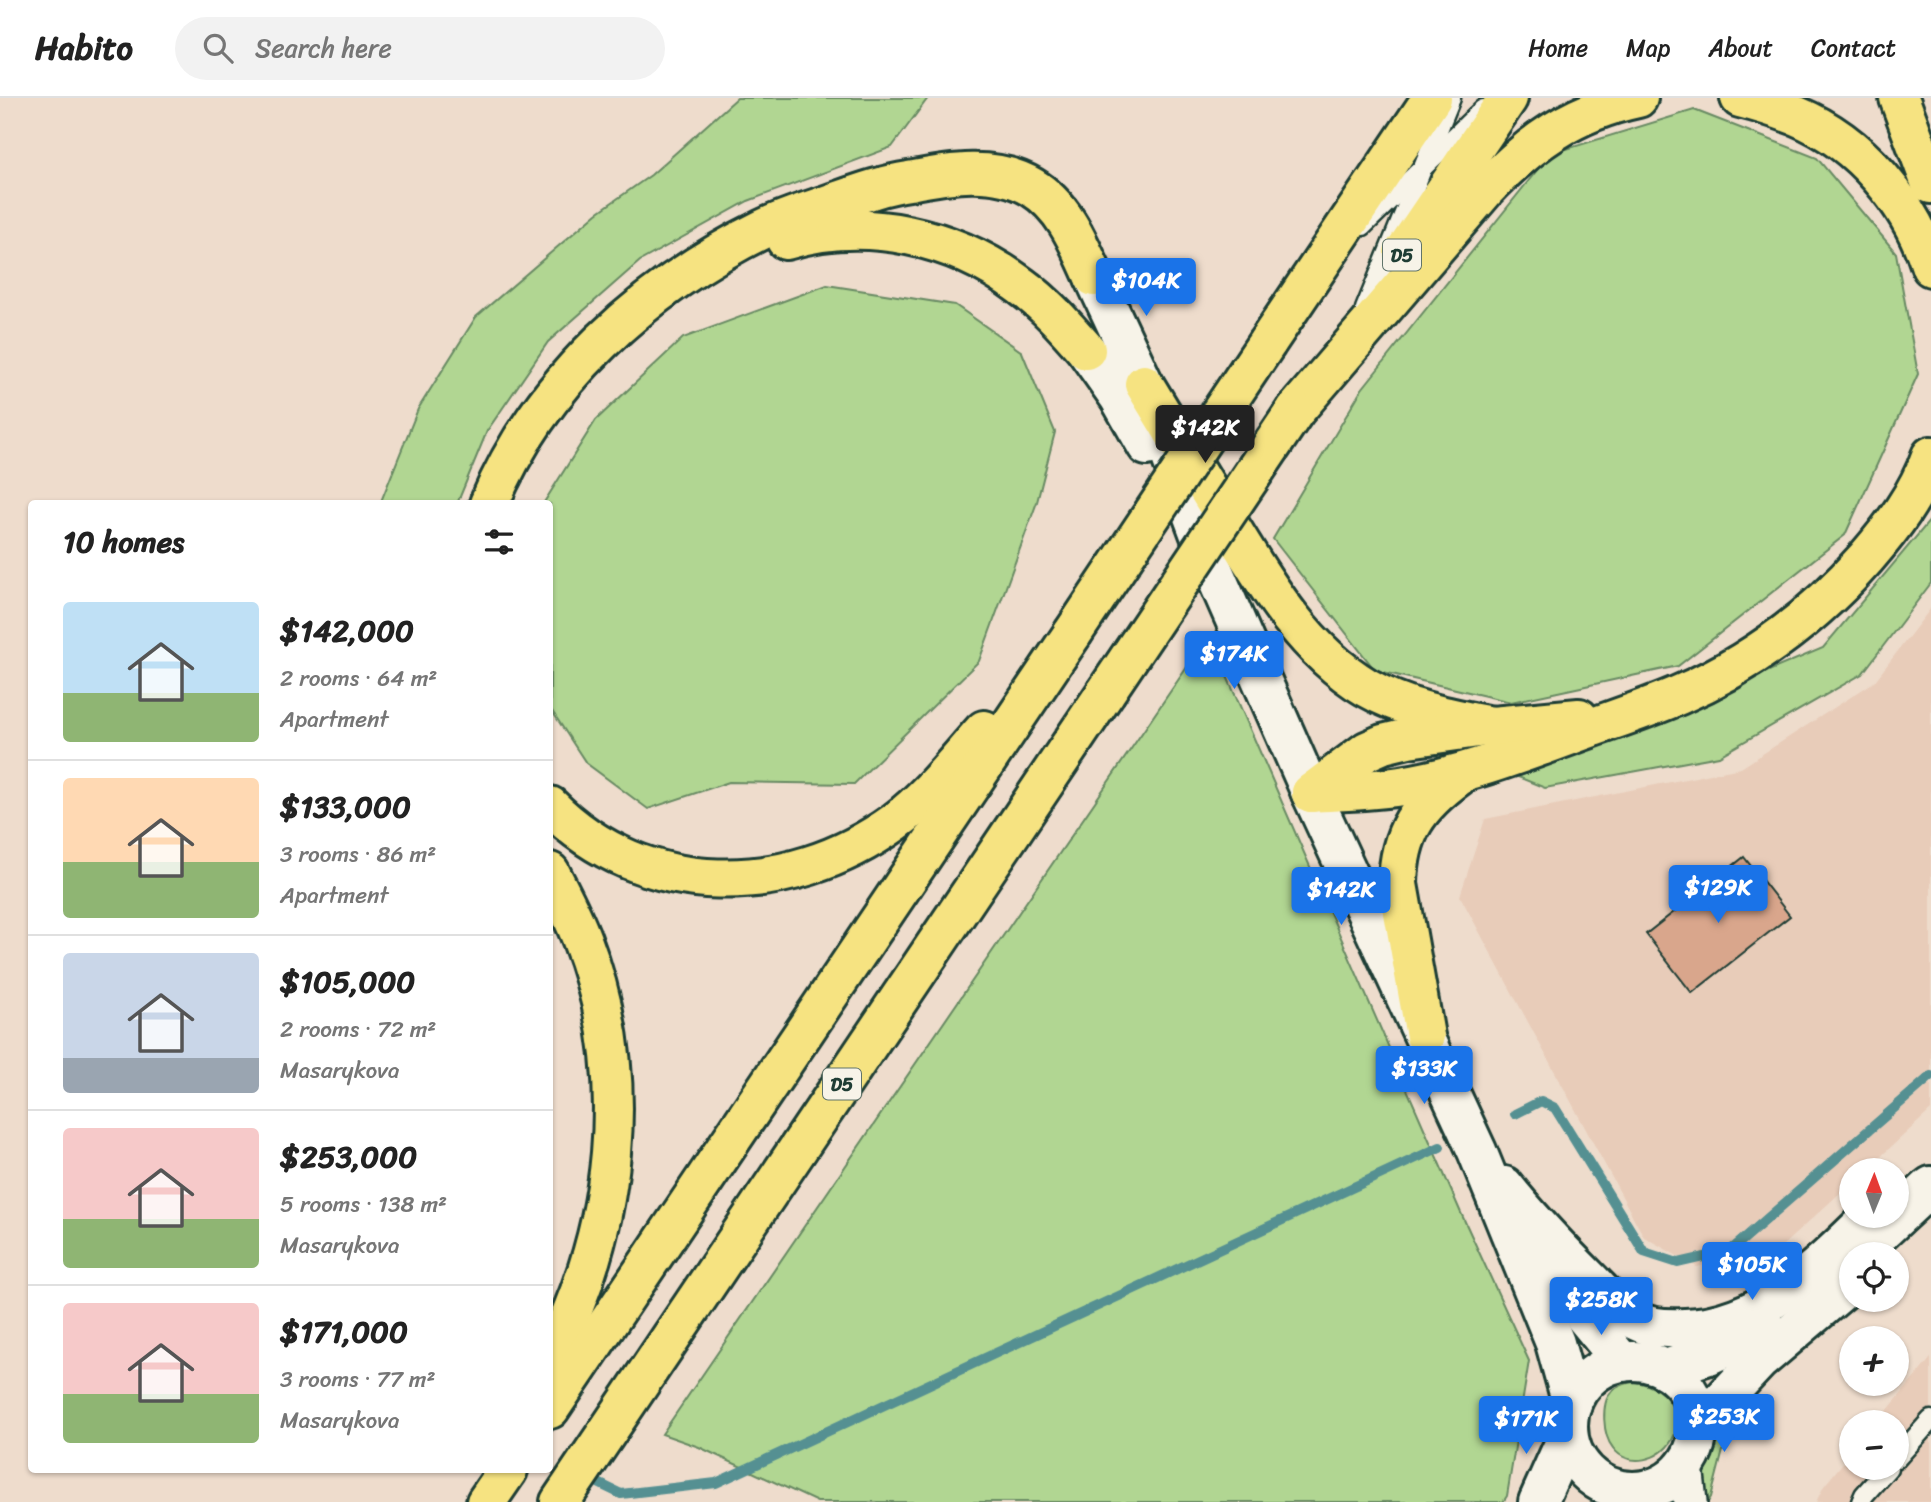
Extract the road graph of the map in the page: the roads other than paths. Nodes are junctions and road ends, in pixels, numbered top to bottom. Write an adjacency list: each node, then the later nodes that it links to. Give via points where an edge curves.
1 (1432, 98): 11 (highway, D5)
2 (1451, 98): 8 (lane, D5)
3 (1494, 98): 8 (lane, D5)
4 (1508, 98): 14 (highway, D5)
5 (1638, 98): 17 (highway, via 1608,105 1561,126 1513,161)
6 (1740, 98): 10 (highway, via 1800,117 1855,153 1879,176 1913,224)
7 (1899, 98): 9 (highway)
8 (1421, 169): 11 (lane, D5); 14 (lane, D5)
9 (1931, 184)
10 (1931, 267)
11 (1316, 273): 21 (highway, D5, bridge)
12 (1094, 277): 13 (highway, via 1072,230 1047,198 1018,180 965,172 875,188 794,216 743,239); 16 (main road)
13 (673, 283): 15 (highway, via 802,235 845,229 897,233 948,246 998,270 1044,305); 19 (highway, via 626,318 564,381 531,425)
14 (1365, 309): 17 (highway, D5)
15 (1086, 350): 20 (main road, via 1119,397)
16 (1144, 384): 20 (main road); 23 (highway, via 1279,604 1322,652 1366,687 1399,702)
17 (1295, 411): 45 (highway, D5, bridge)
18 (1931, 456): 22 (highway, via 1909,501 1882,540 1817,608 1747,660)
19 (491, 500)
20 (1211, 565): 25 (main road)
21 (1073, 633): 26 (highway, via 896,821 834,857 750,878 720,880 666,873 603,848); 42 (highway, D5)
22 (1636, 711): 23 (highway); 24 (highway)
23 (1492, 726): 25 (highway, via 1383,744)
24 (1469, 769): 25 (highway, via 1400,787); 28 (highway, via 1420,810 1409,827 1399,865 1398,884)
25 (1311, 793): 28 (main road)
26 (553, 809)
27 (553, 878): 42 (highway, via 595,979 606,1025 614,1109 602,1222)
28 (1425, 1036): 29 (main road)
29 (1477, 1151): 34 (main road); 43 (main road, via 1555,1343)
30 (1931, 1170): 31 (main road)
31 (1909, 1186)
32 (1931, 1186): 36 (main road)
33 (1931, 1202): 37 (main road)
34 (1536, 1226): 35 (main road, via 1633,1319 1674,1329 1721,1324 1773,1300); 40 (main road, via 1585,1317)
35 (1858, 1228)
36 (1870, 1242)
37 (1898, 1242)
38 (1839, 1270): 41 (main road, via 1757,1335)
39 (1839, 1293): 46 (main road, via 1759,1361)
40 (1622, 1362): 41 (main road); 43 (main road, via 1588,1379)
41 (1665, 1369): 46 (main road, via 1690,1394)
42 (553, 1393)
43 (1570, 1420): 53 (main road, via 1575,1457); 59 (main road)
44 (1931, 1420): 47 (lane)
45 (612, 1425): 57 (lane, D5); 58 (highway, D5)
46 (1699, 1425): 48 (main road)
47 (1909, 1445)
48 (1686, 1465): 53 (main road, via 1660,1486); 60 (street)
49 (490, 1473): 54 (highway)
50 (506, 1473): 55 (highway)
51 (517, 1473): 56 (lane)
52 (1877, 1480): 61 (lane)
53 (1619, 1498)
54 (475, 1502)
55 (486, 1502)
56 (501, 1502)
57 (547, 1502)
58 (560, 1502)
59 (1538, 1502)
60 (1690, 1502)
61 (1861, 1502)

